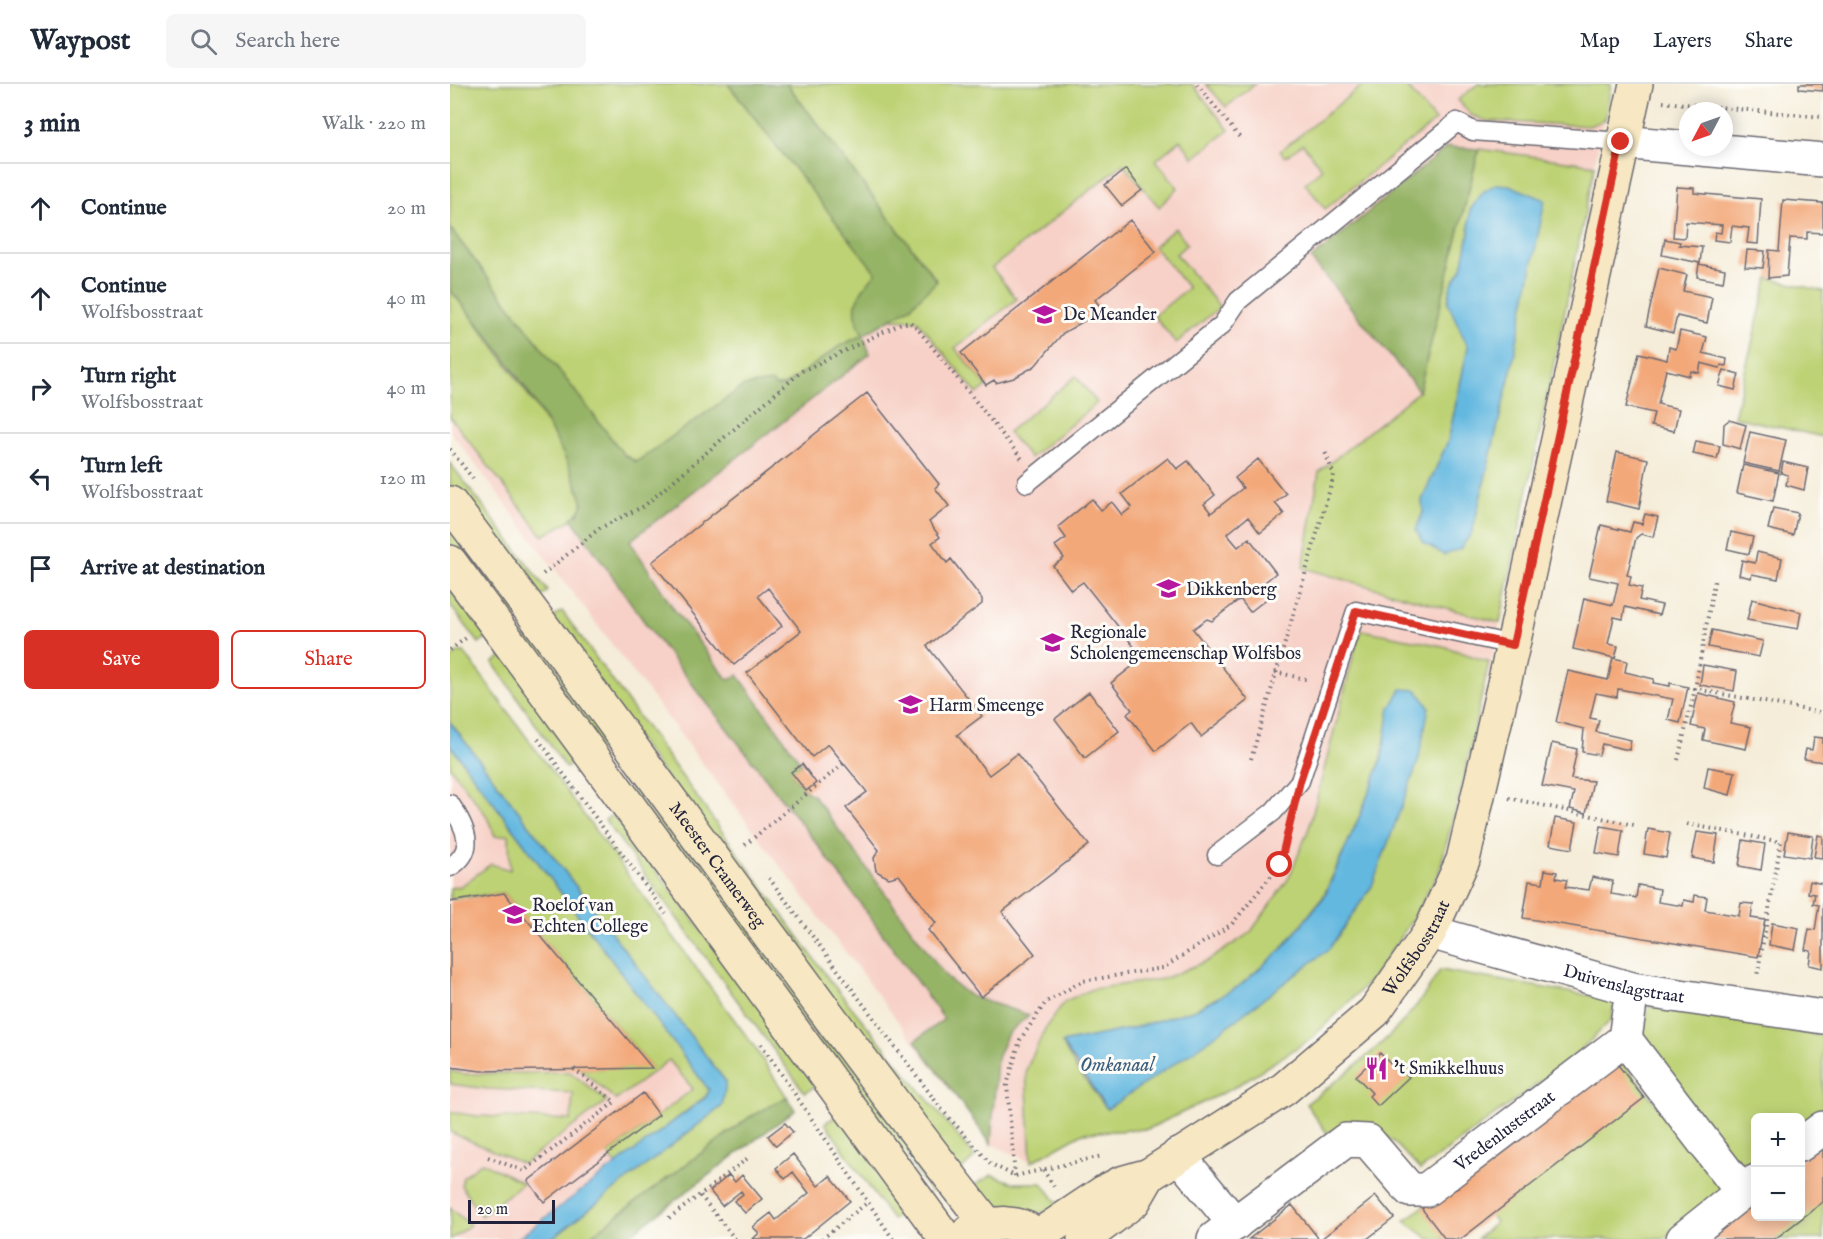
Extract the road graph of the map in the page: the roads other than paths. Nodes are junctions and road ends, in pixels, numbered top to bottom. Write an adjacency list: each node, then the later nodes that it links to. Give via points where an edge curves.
1 (1634, 91): 2 (main road, Wolfsbosstraat)
2 (1621, 142): 3 (street); 4 (lane, via 1473,131 1457,122 1238,301 1222,325); 7 (main road, Wolfsbosstraat)
3 (1823, 160)
4 (1031, 479)
5 (450, 503): 20 (main road, Meester Cramerweg, via 859,1058)
6 (450, 562): 23 (main road, Meester Cramerweg)
7 (1513, 645): 9 (lane, via 1356,611 1300,781 1274,812); 11 (main road, Wolfsbosstraat, via 1463,860)
8 (450, 804): 10 (lane, via 468,836 467,850)
9 (1217, 855)
10 (450, 867)
11 (1430, 932): 12 (street, Duivenslagstraat); 17 (main road, Wolfsbosstraat, via 1374,1012 1284,1089)
12 (1632, 989): 13 (street, Duivenslagstraat); 14 (street)
13 (1823, 1017)
14 (1625, 1038): 19 (street); 21 (street, Vredenluststraat, via 1425,1190 1410,1190 1368,1141 1346,1140)
15 (1823, 1128): 16 (street)
16 (1805, 1142)
17 (1178, 1155): 18 (main road, Wolfsbosstraat); 21 (street)
18 (1149, 1175): 22 (main road, Wolfsbosstraat, via 1104,1192); 24 (main road, Wolfsbosstraat, via 1134,1201)
19 (1749, 1186): 25 (street)
20 (975, 1232): 22 (main road, via 1014,1224)
21 (1225, 1232)
22 (1040, 1237)
23 (946, 1239)
24 (1084, 1239)
25 (1683, 1239)

